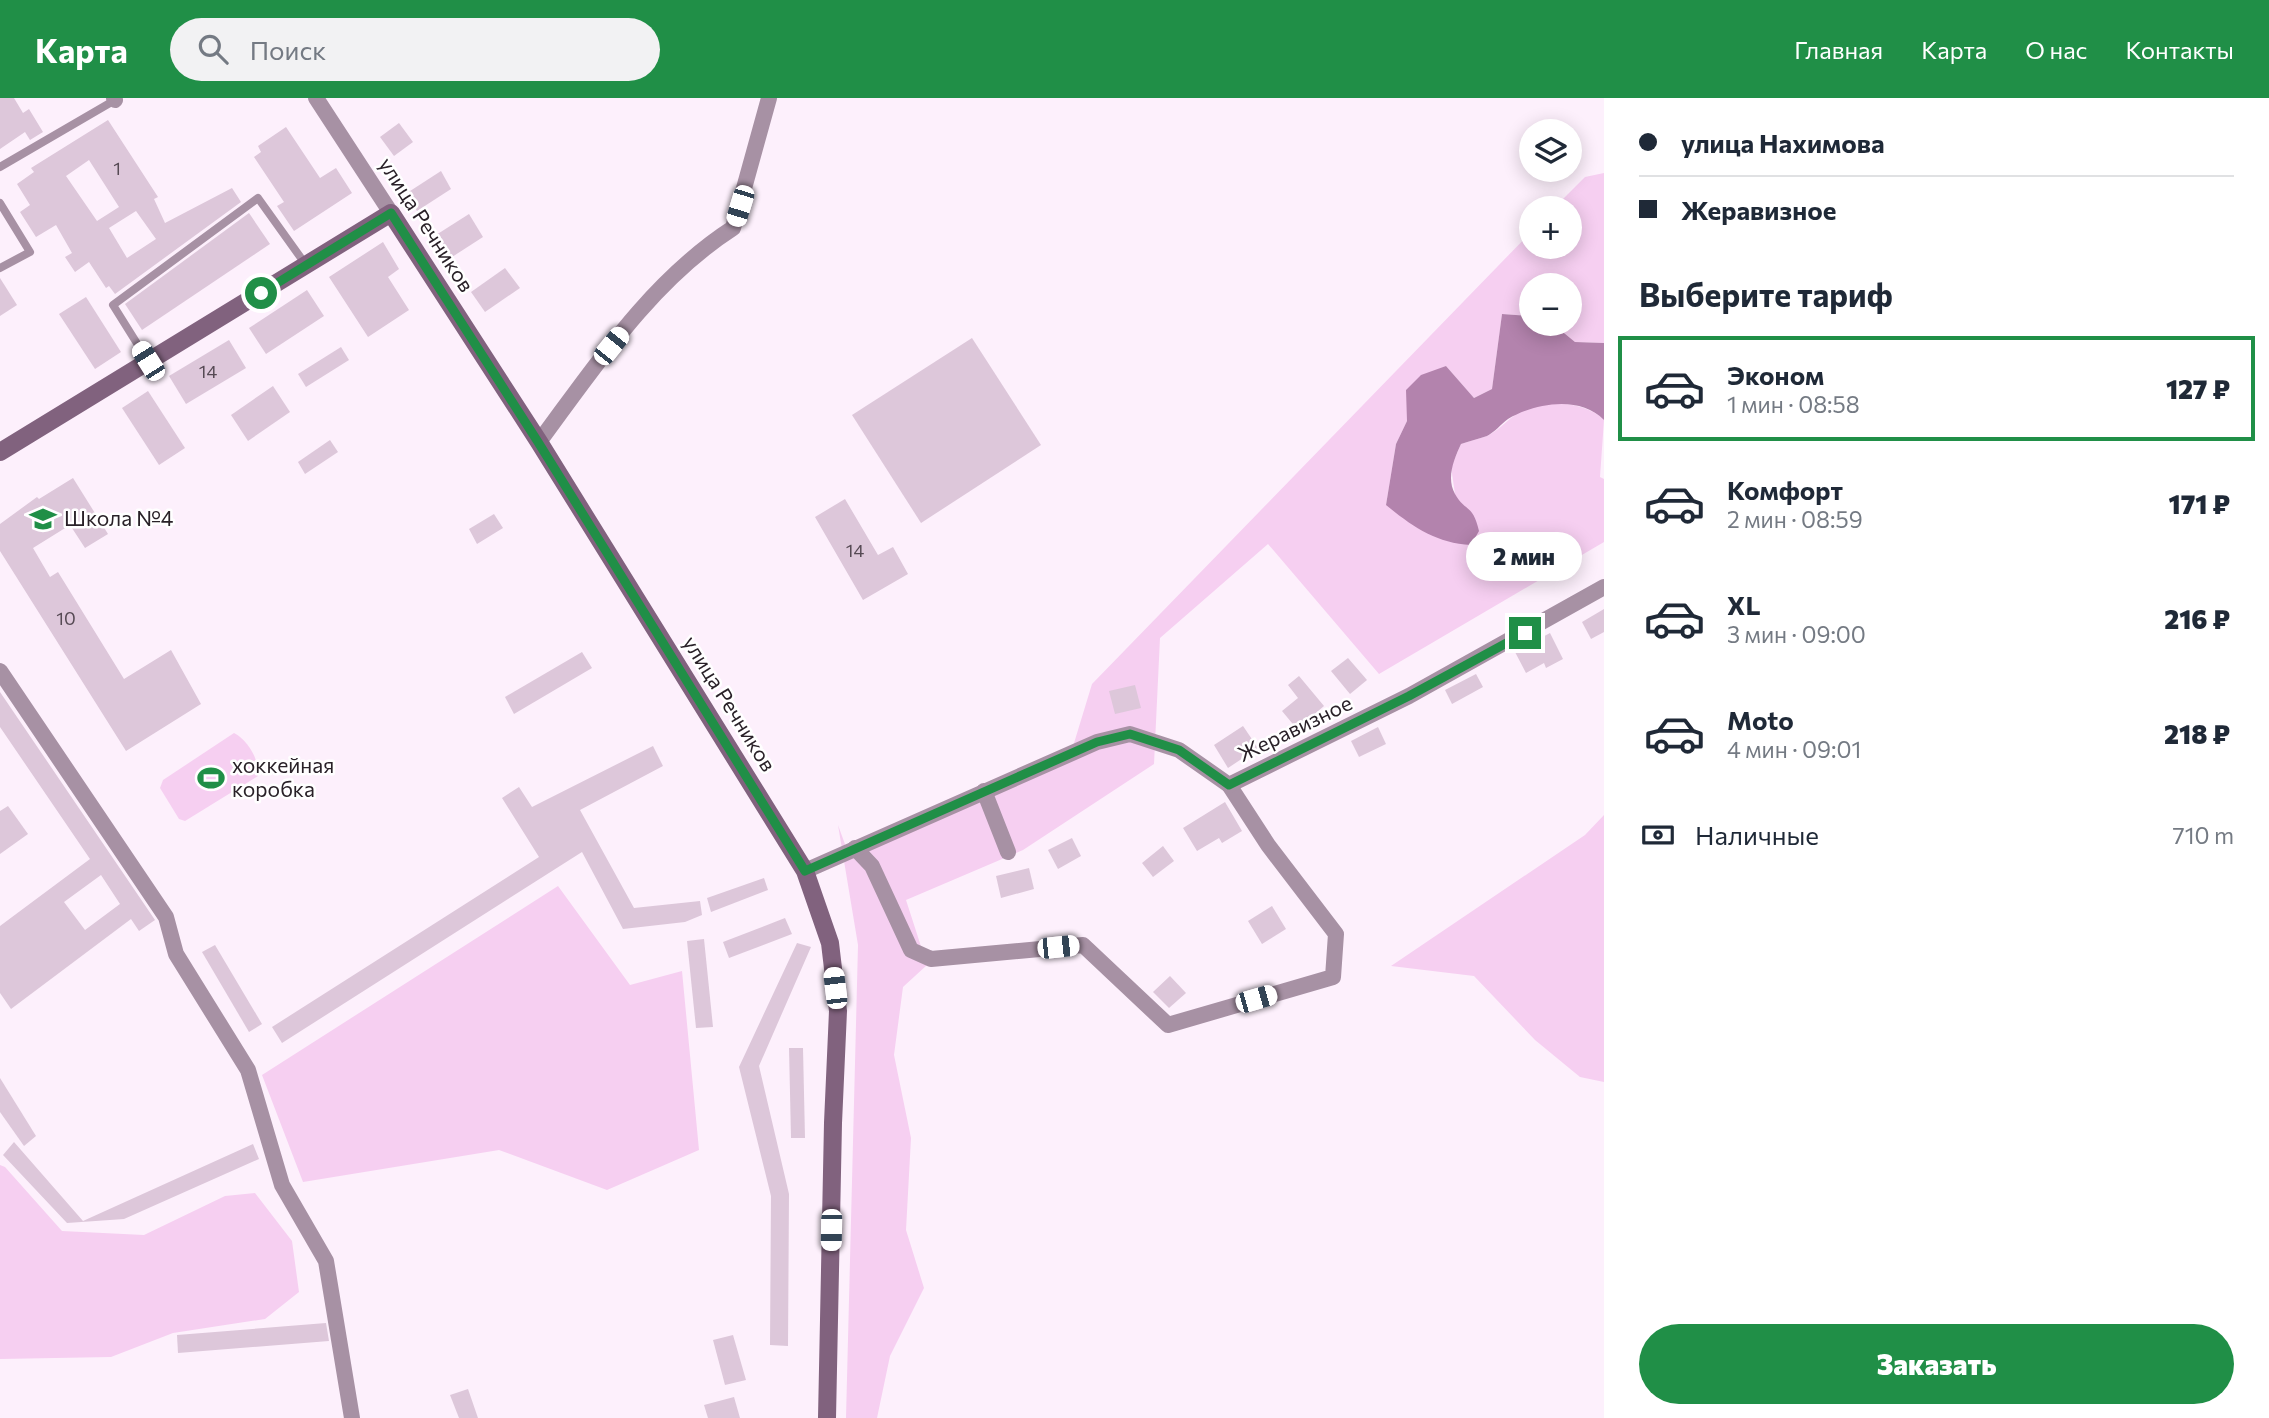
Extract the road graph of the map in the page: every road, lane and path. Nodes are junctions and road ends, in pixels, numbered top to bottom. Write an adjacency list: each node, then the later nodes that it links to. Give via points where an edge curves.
1 (316, 98): 6 (street, улица Речников)
2 (769, 98): 10 (street, via 733,228 652,295)
3 (115, 99): 4 (lane)
4 (0, 167)
5 (0, 203): 8 (lane, via 30,252)
6 (391, 213): 7 (street); 10 (street, улица Речников)
7 (306, 265): 9 (street); 9 (lane, via 258,198 113,305)
8 (0, 268)
9 (148, 361): 11 (street)
10 (538, 442): 18 (street, улица Речников)
11 (0, 452)
12 (1604, 587): 14 (street, Жеравизное, via 1409,696)
13 (0, 671): 19 (street, via 166,917 176,954 248,1070 282,1185 326,1261)
14 (1229, 785): 15 (street, Жеравизное, via 1179,750 1130,734 1097,742); 16 (street, via 1336,934 1333,977 1168,1025 1083,945 931,960 911,950 873,866)
15 (984, 791): 16 (street, Жеравизное); 17 (street)
16 (855, 848): 18 (street, Жеравизное)
17 (1007, 852)
18 (805, 871): 20 (street, улица Речников, via 830,943 838,1011)
19 (352, 1418)
20 (827, 1418)

